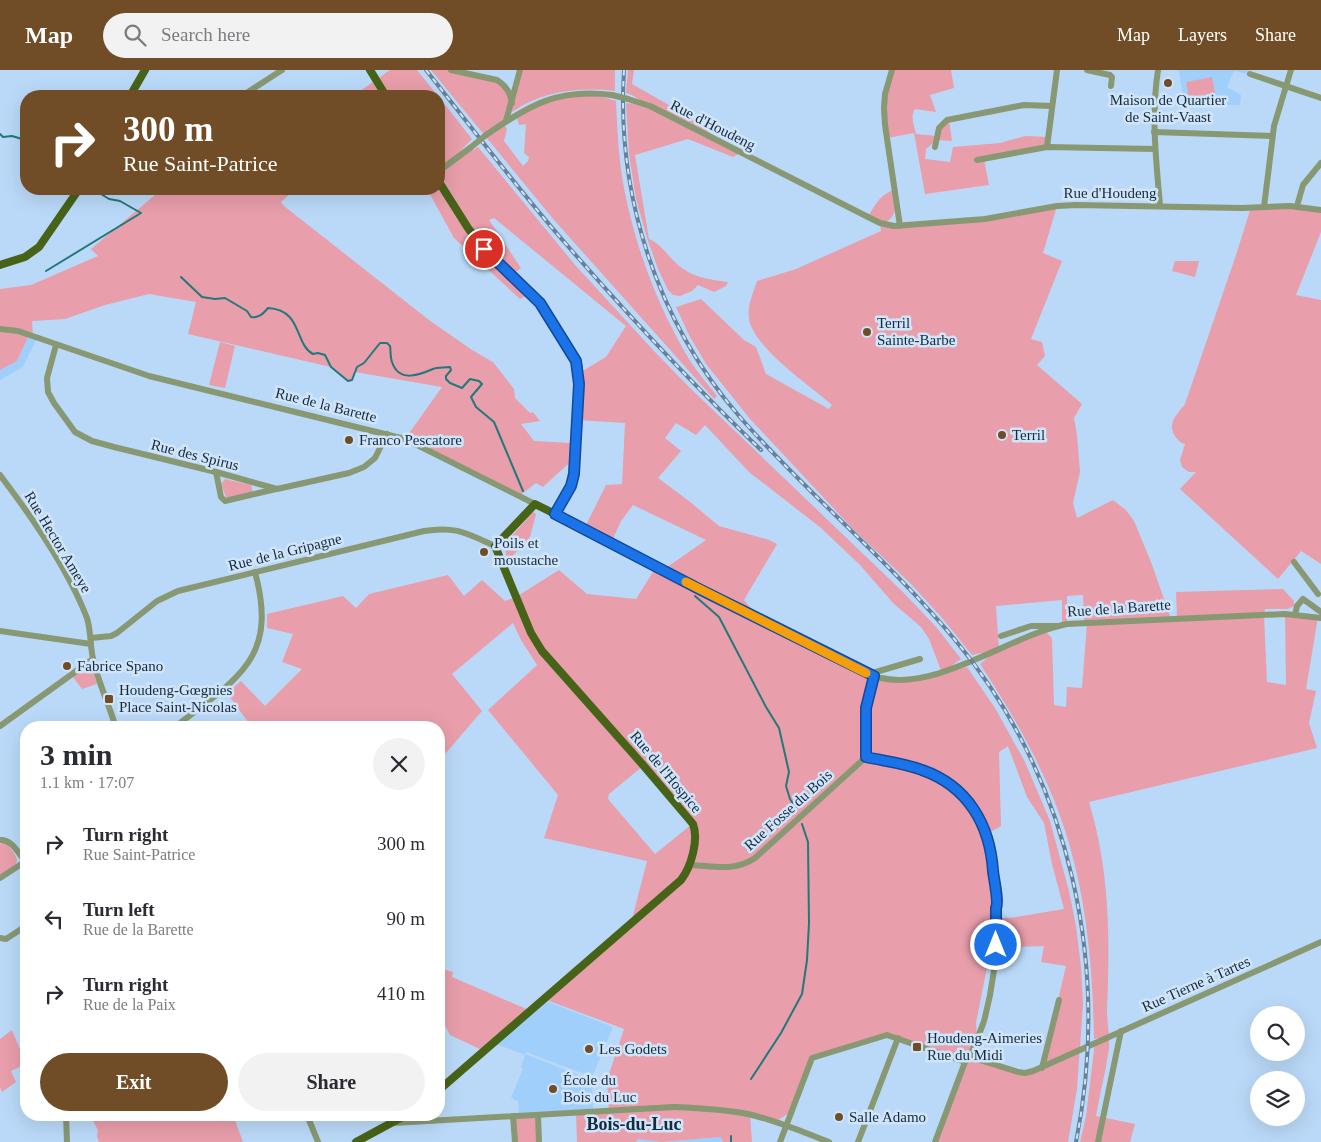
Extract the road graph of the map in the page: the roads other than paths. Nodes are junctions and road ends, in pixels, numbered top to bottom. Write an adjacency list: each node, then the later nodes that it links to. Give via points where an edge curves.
1 (144, 70): 14 (main road)
2 (282, 70): 15 (street)
3 (370, 70): 16 (main road)
4 (451, 70): 18 (street, via 497,80 507,88)
5 (520, 70): 18 (street)
6 (892, 70): 35 (street, via 884,108)
7 (1057, 70): 19 (street)
8 (1086, 70): 12 (street, via 1110,75)
9 (1158, 70): 21 (street)
10 (1291, 70): 13 (street)
11 (1250, 74): 13 (street)
12 (1112, 86)
13 (1285, 86): 17 (street); 22 (street)
14 (133, 90)
15 (251, 90)
16 (382, 90)
17 (1321, 98)
18 (512, 103): 20 (street)
19 (1052, 106): 23 (street, via 1024,105 947,120 939,128); 24 (street)
20 (506, 121): 28 (street, Rue d'Houdeng, bridge); 35 (street, Rue d'Houdeng, bridge, via 534,104 564,96 590,93 628,99 650,106 871,218)
21 (1154, 132): 22 (street); 25 (street)
22 (1272, 136): 33 (street)
23 (935, 147)
24 (1047, 147): 25 (street); 26 (street)
25 (1155, 149): 31 (street)
26 (977, 160)
27 (1321, 163): 32 (street, via 1303,185)
28 (445, 167)
29 (445, 192): 44 (main road, via 484,249 540,303 576,361 579,384 574,474)
30 (75, 195): 36 (main road, via 39,247 25,257)
31 (1160, 206): 33 (street, Rue d'Houdeng); 35 (street, Rue d'Houdeng, via 1057,206 985,219)
32 (1297, 206): 33 (street, Rue d'Houdeng); 34 (street, Rue d'Houdeng)
33 (1264, 207)
34 (1321, 210)
35 (897, 226)
36 (0, 265)
37 (0, 329): 38 (street, Rue de la Barette, via 18,331)
38 (56, 345): 39 (street, Rue de la Barette, via 149,376); 40 (street, Rue des Spirus, via 47,378 48,392 76,432 114,448)
39 (387, 434): 42 (street, Rue des Spirus, via 375,458 364,467); 43 (street, Rue de la Barette, via 415,442)
40 (216, 472): 42 (street, Rue des Spirus); 42 (street, via 221,497 225,501)
41 (0, 475): 55 (street, Rue Hector Ameye, via 67,575 89,626)
42 (277, 489)
43 (535, 504): 44 (main road, Rue de la Barette); 45 (main road)
44 (555, 514): 58 (street, Rue de la Barette)
45 (495, 546): 47 (street, Rue de la Gripagne, via 462,532 442,528); 66 (main road, Rue de l'Hospice, via 542,651 693,824)
46 (1294, 562): 48 (street)
47 (255, 572): 55 (street, Rue de la Gripagne, via 178,591 157,601 117,633); 60 (street, via 263,611 260,638 253,656 237,677)
48 (1318, 594)
49 (1321, 612): 50 (street, via 1303,599 1297,606)
50 (1296, 615): 51 (street, Rue de la Barette); 52 (street, Rue de la Barette)
51 (1321, 618)
52 (1062, 625): 54 (street, via 1031,626); 58 (street, Rue de la Barette, via 936,675 910,679 883,679)
53 (0, 632): 55 (street, Rue de la Gripagne)
54 (1001, 636)
55 (91, 641): 56 (street, Rue Hector Ameye)
56 (93, 659): 59 (street, Rue Hector Ameye); 61 (street)
57 (920, 659): 58 (street)
58 (871, 675): 62 (street, via 866,708)
59 (114, 721)
60 (183, 721)
61 (0, 726)
62 (866, 757): 66 (street, Rue Fosse du Bois, via 746,864 728,868); 74 (street, via 922,769 944,780 977,814 987,834 992,852 997,935 993,978 983,1022)
63 (0, 840): 64 (street, via 6,840)
64 (20, 854)
65 (20, 865): 67 (street)
66 (691, 865): 76 (main road, via 681,880)
67 (0, 878)
68 (20, 930): 69 (street, via 6,939)
69 (0, 938)
70 (1321, 942): 72 (street, Rue Tierne à Tartes)
71 (1059, 1000): 75 (street)
72 (1121, 1031): 75 (street, Rue Tierne à Tartes); 95 (street)
73 (898, 1038): 74 (street, Rue Tierne à Tartes); 85 (street, via 887,1035 812,1058); 93 (street)
74 (967, 1060): 75 (street, Rue Tierne à Tartes, via 1025,1073); 94 (street)
75 (1042, 1068)
76 (445, 1085)
77 (538, 1115): 78 (street); 85 (street, via 674,1107 750,1114); 90 (street)
78 (514, 1116): 79 (street); 89 (street)
79 (445, 1120)
80 (66, 1121): 86 (street)
81 (310, 1121): 87 (street)
82 (396, 1121): 84 (main road)
83 (427, 1121): 84 (street)
84 (392, 1123): 88 (main road)
85 (786, 1126): 91 (street); 92 (street)
86 (67, 1142)
87 (318, 1142)
88 (356, 1142)
89 (515, 1142)
90 (539, 1142)
91 (780, 1142)
92 (829, 1142)
93 (858, 1142)
94 (935, 1142)
95 (1098, 1142)

